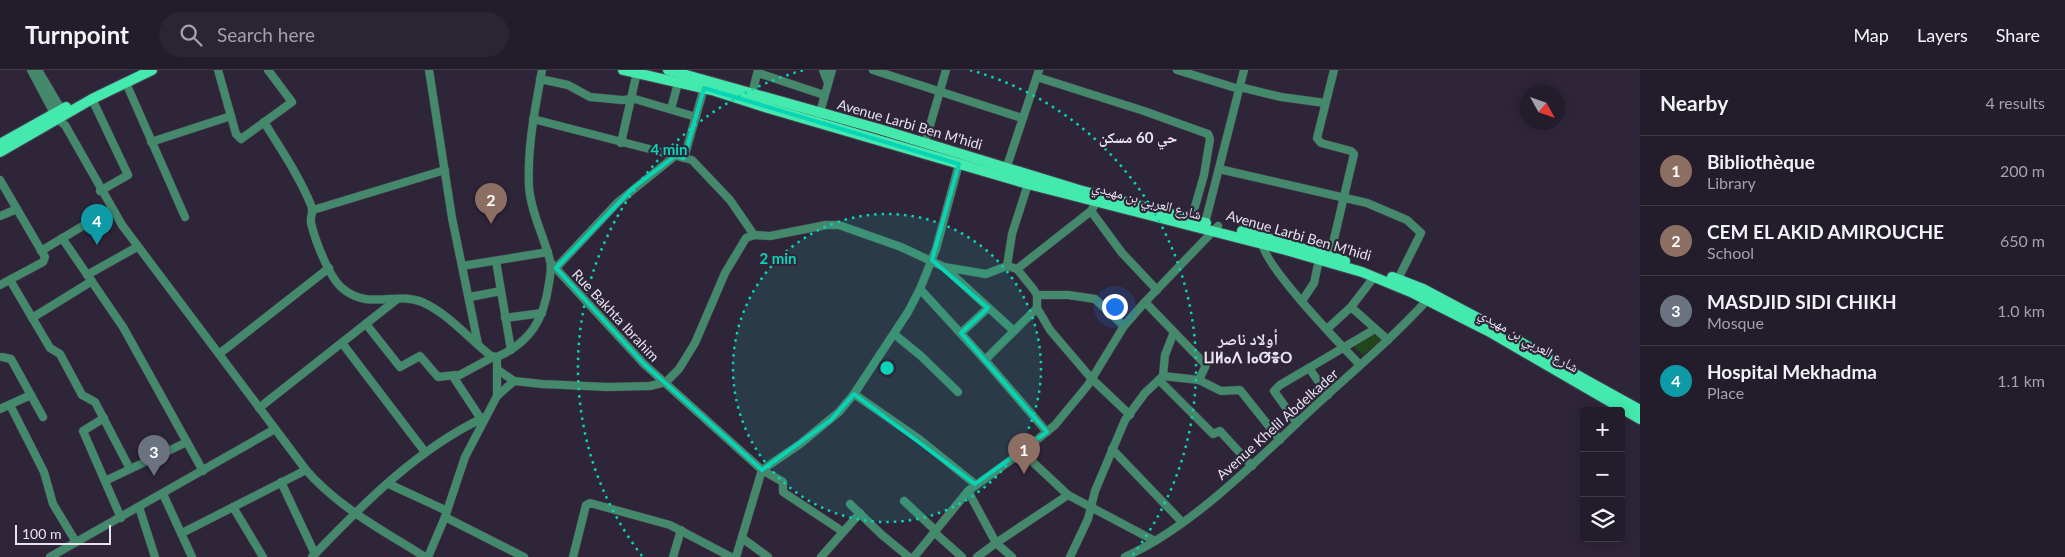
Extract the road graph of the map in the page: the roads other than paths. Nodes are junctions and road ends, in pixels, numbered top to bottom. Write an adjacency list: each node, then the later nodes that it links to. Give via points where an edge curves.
1 (31, 70): 35 (street)
2 (38, 70): 35 (street)
3 (138, 70): 35 (main road)
4 (152, 70): 23 (main road)
5 (218, 70): 36 (street)
6 (268, 70): 41 (street, via 292,102)
7 (429, 70): 51 (street)
8 (542, 70): 22 (street)
9 (623, 70): 19 (main road, شارع العربي بن مهيدي)
10 (668, 70): 29 (main road, Avenue Larbi Ben M'hidi)
11 (823, 70): 25 (street)
12 (832, 70): 25 (street)
13 (873, 70): 28 (street)
14 (946, 70): 28 (street)
15 (1177, 70): 27 (street)
16 (1244, 70): 27 (street)
17 (1334, 70): 33 (street)
18 (758, 71): 29 (street); 30 (street)
19 (637, 72): 20 (main road, شارع العربي بن مهيدي); 31 (street)
20 (654, 73): 24 (main road, شارع العربي بن مهيدي)
21 (1038, 74): 39 (street); 64 (street, via 1208,134 1204,175)
22 (540, 79): 31 (street, via 568,85 590,97); 40 (street)
23 (126, 83): 32 (main road); 42 (street)
24 (678, 83): 26 (main road, شارع العربي بن مهيدي); 34 (street)
25 (828, 84): 30 (street)
26 (704, 88): 37 (street); 38 (main road, شارع العربي بن مهيدي)
27 (1240, 88): 33 (street); 50 (street)
28 (940, 91): 39 (street); 44 (street)
29 (752, 94): 38 (main road, Avenue Larbi Ben M'hidi)
30 (824, 96): 38 (street)
31 (631, 99): 34 (street); 43 (street)
32 (92, 100): 35 (main road); 55 (street, via 128,175)
33 (1325, 103): 57 (street, via 1318,141 1354,154)
34 (671, 109): 37 (street)
35 (60, 116): 45 (main road); 46 (main road); 55 (street)
36 (231, 116): 41 (street, via 240,139); 42 (street)
37 (696, 117): 48 (street)
38 (819, 117): 44 (main road, Avenue Larbi Ben M'hidi); 49 (main road, شارع العربي بن مهيدي)
39 (1022, 118): 52 (street)
40 (533, 119): 43 (street); 72 (street, via 528,159 530,190)
41 (264, 122): 60 (street)
42 (151, 142): 63 (street)
43 (621, 143): 47 (street)
44 (925, 143): 52 (main road, Avenue Larbi Ben M'hidi)
45 (0, 144)
46 (0, 152)
47 (675, 156): 48 (street); 77 (street, via 618,202)
48 (684, 158): 67 (street, via 692,160 730,200)
49 (959, 164): 52 (main road, شارع العربي بن مهيدي); 74 (street)
50 (1219, 169): 57 (street); 65 (street)
51 (445, 170): 60 (street); 76 (street)
52 (1004, 172): 54 (main road, شارع العربي بن مهيدي); 56 (main road, Avenue Larbi Ben M'hidi)
53 (0, 180): 59 (street)
54 (1028, 184): 56 (main road, شارع العربي بن مهيدي); 78 (street, via 1011,239)
55 (100, 191): 58 (street)
56 (1099, 198): 61 (street); 64 (main road, شارع العربي بن مهيدي)
57 (1344, 198): 73 (street); 84 (street, via 1391,212 1421,230 1421,237)
58 (111, 208): 68 (street); 70 (street)
59 (17, 209): 62 (street); 71 (street)
60 (313, 210): 80 (street, via 311,224)
61 (1091, 211): 81 (street); 88 (street, via 1122,253)
62 (0, 216)
63 (185, 217)
64 (1190, 223): 65 (main road, Avenue Larbi Ben M'hidi); 66 (main road, شارع العربي بن مهيدي)
65 (1205, 223): 66 (main road, Avenue Larbi Ben M'hidi)
66 (1216, 228): 69 (main road, شارع العربي بن مهيدي); 88 (street)
67 (754, 235): 74 (street, via 770,236 839,225); 127 (street, via 742,243 725,273 695,343)
68 (62, 238): 71 (street); 83 (street)
69 (1262, 240): 73 (main road, شارع العربي بن مهيدي); 94 (street, via 1266,256)
70 (138, 246): 83 (street); 115 (street)
71 (41, 251): 85 (street, via 45,257 43,262)
72 (548, 252): 75 (street); 77 (street)
73 (1324, 256): 82 (main road, شارع العربي بن مهيدي); 84 (main road, Avenue Larbi Ben M'hidi); 94 (street, via 1314,283)
74 (932, 260): 79 (street); 87 (street)
75 (496, 261): 76 (street); 89 (street)
76 (462, 266): 91 (street)
77 (553, 266): 99 (street); 127 (street, Rue Bakhta Ibrahim, via 640,359)
78 (1007, 266): 79 (street, via 986,274); 81 (street)
79 (944, 267): 97 (street)
80 (328, 268): 93 (street, via 338,284 354,296 368,300); 115 (street)
81 (1017, 269): 90 (street)
82 (1374, 277): 92 (main road, شارع العربي بن مهيدي); 96 (street)
83 (89, 278): 100 (street); 146 (street, via 123,328)
84 (1398, 279): 92 (main road, Avenue Larbi Ben M'hidi)
85 (10, 280): 86 (street); 100 (street)
86 (0, 285)
87 (920, 289): 108 (street); 109 (street)
88 (1156, 290): 95 (street)
89 (501, 291): 91 (street); 101 (street)
90 (1037, 295): 98 (street); 103 (street, via 1096,299)
91 (470, 297): 112 (street)
92 (1430, 297): 110 (street, Avenue Khelil Abdelkader); 136 (main road, Avenue Larbi Ben M'hidi); 141 (main road, شارع العربي بن مهيدي)
93 (396, 300): 102 (street); 112 (street, via 416,300 429,306)
94 (1302, 301): 104 (street)
95 (1145, 302): 103 (street); 107 (street)
96 (1351, 307): 104 (street); 105 (street)
97 (988, 308): 106 (street); 108 (street)
98 (1037, 308): 106 (street); 123 (street, via 1061,344)
99 (542, 314): 101 (street); 114 (street, via 535,329)
100 (32, 318): 139 (street, via 50,348 60,354 82,395 93,399)
101 (506, 318): 114 (street)
102 (366, 324): 111 (street); 122 (street, via 400,367 420,356 438,377)
103 (1124, 326): 123 (street)
104 (1327, 329): 113 (street)
105 (1375, 329): 110 (street); 113 (street)
106 (1014, 331): 118 (street)
107 (1174, 332): 124 (street, via 1164,355); 125 (street, via 1206,364)
108 (960, 333): 118 (street)
109 (894, 334): 128 (street); 129 (street)
110 (1388, 340): 119 (street, Avenue Khelil Abdelkader)
111 (342, 343): 134 (street); 148 (street)
112 (478, 344): 116 (street)
113 (1343, 348): 119 (street); 120 (street)
114 (511, 350): 116 (street)
115 (219, 354): 134 (street)
116 (495, 357): 121 (street); 122 (street)
117 (2, 358): 130 (street, via 11,359)
118 (985, 360): 144 (street)
119 (1360, 365): 131 (street, Avenue Khelil Abdelkader)
120 (1309, 368): 131 (street); 142 (street, via 1274,391)
121 (498, 370): 126 (street); 132 (street)
122 (456, 375): 140 (street, via 454,381)
123 (1091, 378): 137 (street); 144 (street)
124 (1161, 378): 125 (street); 137 (street, via 1145,393); 150 (street, via 1213,434 1220,431)
125 (1199, 380): 145 (street, via 1221,391 1242,391)
126 (514, 381): 127 (street, via 607,387 650,386); 132 (street)
127 (666, 382): 153 (street, Rue Bakhta Ibrahim)
128 (958, 392)
129 (854, 394): 153 (street, via 831,420); 158 (street, via 919,439)
130 (30, 395): 133 (street); 138 (street)
131 (1328, 395): 142 (street, Avenue Khelil Abdelkader)
132 (497, 396): 140 (street)
133 (10, 405): 135 (street); 178 (street, via 44,472 53,504)
134 (259, 408): 143 (street)
135 (0, 410)
136 (1640, 410)
137 (1130, 415): 147 (street)
138 (43, 416)
139 (104, 418): 151 (street); 155 (street, via 83,431)
140 (483, 418): 148 (street); 169 (street, via 465,457)
141 (1640, 419)
142 (1297, 423): 145 (street, Avenue Khelil Abdelkader)
143 (275, 429): 152 (street); 154 (street)
144 (1047, 432): 149 (street)
145 (1280, 440): 150 (street, Avenue Khelil Abdelkader)
146 (187, 442): 151 (street); 154 (street)
147 (1112, 448): 166 (street); 171 (street)
148 (425, 452): 157 (street)
149 (1022, 452): 158 (street); 161 (street)
150 (1252, 466): 171 (street, Avenue Khelil Abdelkader)
151 (130, 469): 155 (street)
152 (306, 470): 156 (street); 168 (street, via 327,492)
153 (762, 470): 173 (street, Rue Bakhta Ibrahim, via 783,482 783,492); 176 (street)
154 (203, 471): 160 (street)
155 (105, 481): 170 (street)
156 (281, 482): 165 (street); 180 (street)
157 (389, 484): 168 (street); 169 (street)
158 (975, 484): 159 (street)
159 (968, 491): 174 (street); 179 (street)
160 (163, 494): 164 (street); 175 (street)
161 (1068, 495): 166 (street); 179 (street)
162 (904, 501): 174 (street)
163 (850, 504): 167 (street)
164 (139, 507): 170 (street); 182 (street)
165 (233, 507): 175 (street); 184 (street)
166 (1090, 508): 177 (street); 198 (street)
167 (860, 513): 173 (street); 193 (street)
168 (356, 514): 180 (street); 185 (street)
169 (446, 514): 185 (street); 186 (street)
170 (121, 518): 178 (street)
171 (1182, 522): 177 (street, Avenue Khelil Abdelkader)
172 (681, 530): 187 (street, via 588,503); 188 (street); 189 (street)
173 (842, 531): 192 (street)
174 (935, 531): 194 (street); 195 (street)
175 (182, 533): 183 (street)
176 (742, 538): 190 (street); 191 (street)
177 (1156, 541): 199 (street, Avenue Khelil Abdelkader)
178 (76, 542): 181 (street)
179 (996, 543): 196 (street); 197 (street)
180 (313, 556)
181 (50, 557)
182 (155, 557)
183 (192, 557)
184 (262, 557)
185 (427, 557)
186 (524, 557)
187 (573, 557)
188 (673, 557)
189 (731, 557)
190 (736, 557)
191 (768, 557)
192 (821, 557)
193 (909, 557)
194 (914, 557)
195 (962, 557)
196 (977, 557)
197 (1012, 557)
198 (1070, 557)
199 (1125, 557)

